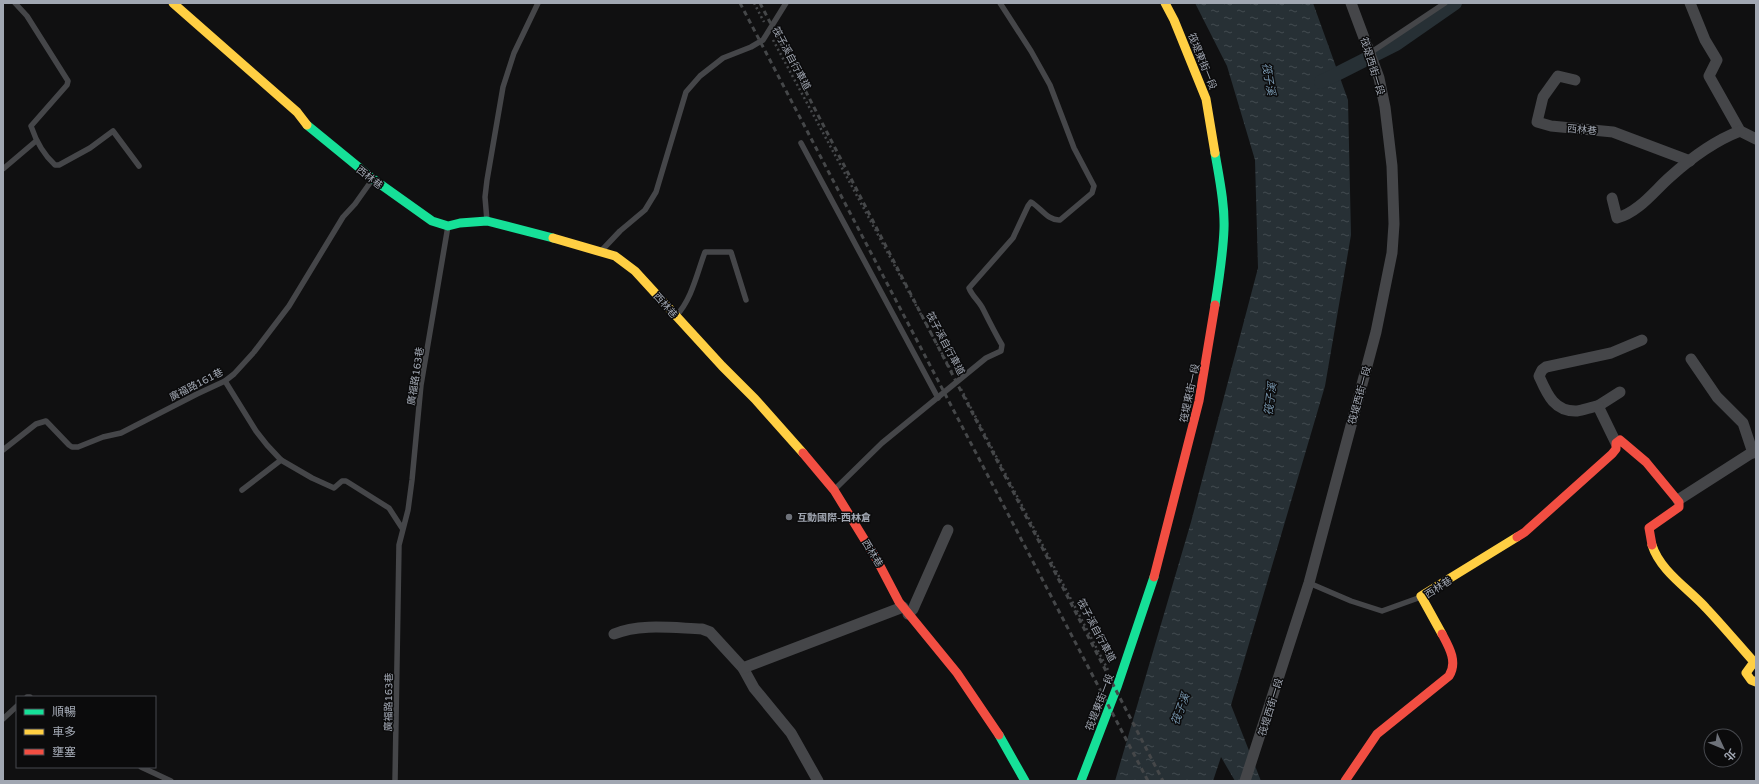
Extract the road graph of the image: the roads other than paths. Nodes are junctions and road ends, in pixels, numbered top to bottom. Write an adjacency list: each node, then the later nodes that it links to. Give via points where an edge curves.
1 (15, 3): 14 (lane, via 27,16 68,81 32,123)
2 (173, 3): 19 (street, 西林巷, via 296,112 308,127)
3 (538, 3): 21 (lane, via 514,53 503,87 487,180)
4 (786, 3): 23 (lane, via 763,40 723,58 700,76 686,92 656,192 646,210)
5 (1000, 3): 30 (lane, via 1050,85 1074,148 1094,186 1092,194 1060,220 1054,221 1031,202 1010,241 969,288 1002,345 1001,351 986,358)
6 (1165, 3): 54 (street, 筏堤東街一段, via 1206,99 1221,190 1224,228 1220,277 1199,401 1155,575 1117,687)
7 (1351, 3): 10 (street, 筏堤西街一段)
8 (1445, 3): 10 (lane)
9 (1690, 3): 12 (street, via 1705,40 1717,60 1709,76)
10 (1370, 53): 41 (street, 筏堤西街一段, via 1379,78 1392,158 1392,253 1376,332)
11 (1575, 80): 16 (street, 西林巷, via 1558,76 1543,97 1537,122 1550,126 1613,132)
12 (1740, 131): 13 (street); 16 (street, via 1722,138)
13 (1756, 139)
14 (36, 141): 17 (lane, via 50,161 59,165 90,148 113,131); 18 (lane)
15 (801, 143): 30 (lane)
16 (1690, 161): 20 (street, via 1625,216 1617,218)
17 (139, 166)
18 (3, 168)
19 (372, 179): 22 (street, 西林巷, via 432,221); 28 (lane, 廣福路161巷, via 356,204 343,217 289,306 254,352)
20 (1612, 198)
21 (487, 221): 22 (street, 西林巷); 23 (street, 西林巷)
22 (448, 226): 39 (lane, 廣福路163巷, via 421,385 408,510)
23 (601, 251): 25 (street, 西林巷, via 615,256 635,271)
24 (746, 300): 25 (lane, via 731,252 705,252 688,300)
25 (676, 316): 37 (street, 西林巷, via 755,399)
26 (1642, 340): 31 (street, via 1611,353 1546,367 1540,372 1539,376 1546,393 1555,404 1565,410 1579,411)
27 (1691, 358): 34 (street, via 1717,398 1743,423)
28 (225, 381): 33 (lane, 廣福路161巷, via 120,433 103,436 78,447 69,445 46,421 36,424); 35 (lane, via 256,431)
29 (1620, 392): 31 (street)
30 (938, 398): 37 (lane, via 882,443)
31 (1598, 406): 32 (street)
32 (1616, 443): 38 (street, via 1620,440 1646,462); 42 (street, 西林巷, via 1616,449 1612,454 1525,532)
33 (3, 450)
34 (1755, 451): 38 (street)
35 (281, 460): 36 (lane); 39 (lane, via 334,488 342,481 346,481 388,508)
36 (242, 490)
37 (834, 490): 43 (street, 西林巷, via 878,560)
38 (1678, 500): 46 (street, via 1679,507 1649,528 1656,554 1666,568 1754,662 1746,673)
39 (402, 528): 51 (lane, 廣福路163巷, via 398,579)
40 (948, 530): 43 (street, via 913,609)
41 (1309, 583): 42 (lane, via 1382,611); 55 (street, 筏堤西街一段)
42 (1421, 596): 56 (street, 西林巷, via 1424,608 1445,642 1453,665 1452,670 1449,676 1377,734)
43 (906, 611): 45 (street); 53 (street, 西林巷, via 956,673 1008,748)
44 (614, 634): 45 (street, via 625,629 642,628 702,629 717,638)
45 (743, 668): 52 (street, via 754,688 791,733)
46 (1756, 682)
47 (16, 707): 48 (lane)
48 (3, 719)
49 (142, 768): 50 (lane)
50 (171, 781)
51 (395, 781)
52 (818, 781)
53 (1025, 781)
54 (1081, 781)
55 (1246, 781)
56 (1345, 781)

